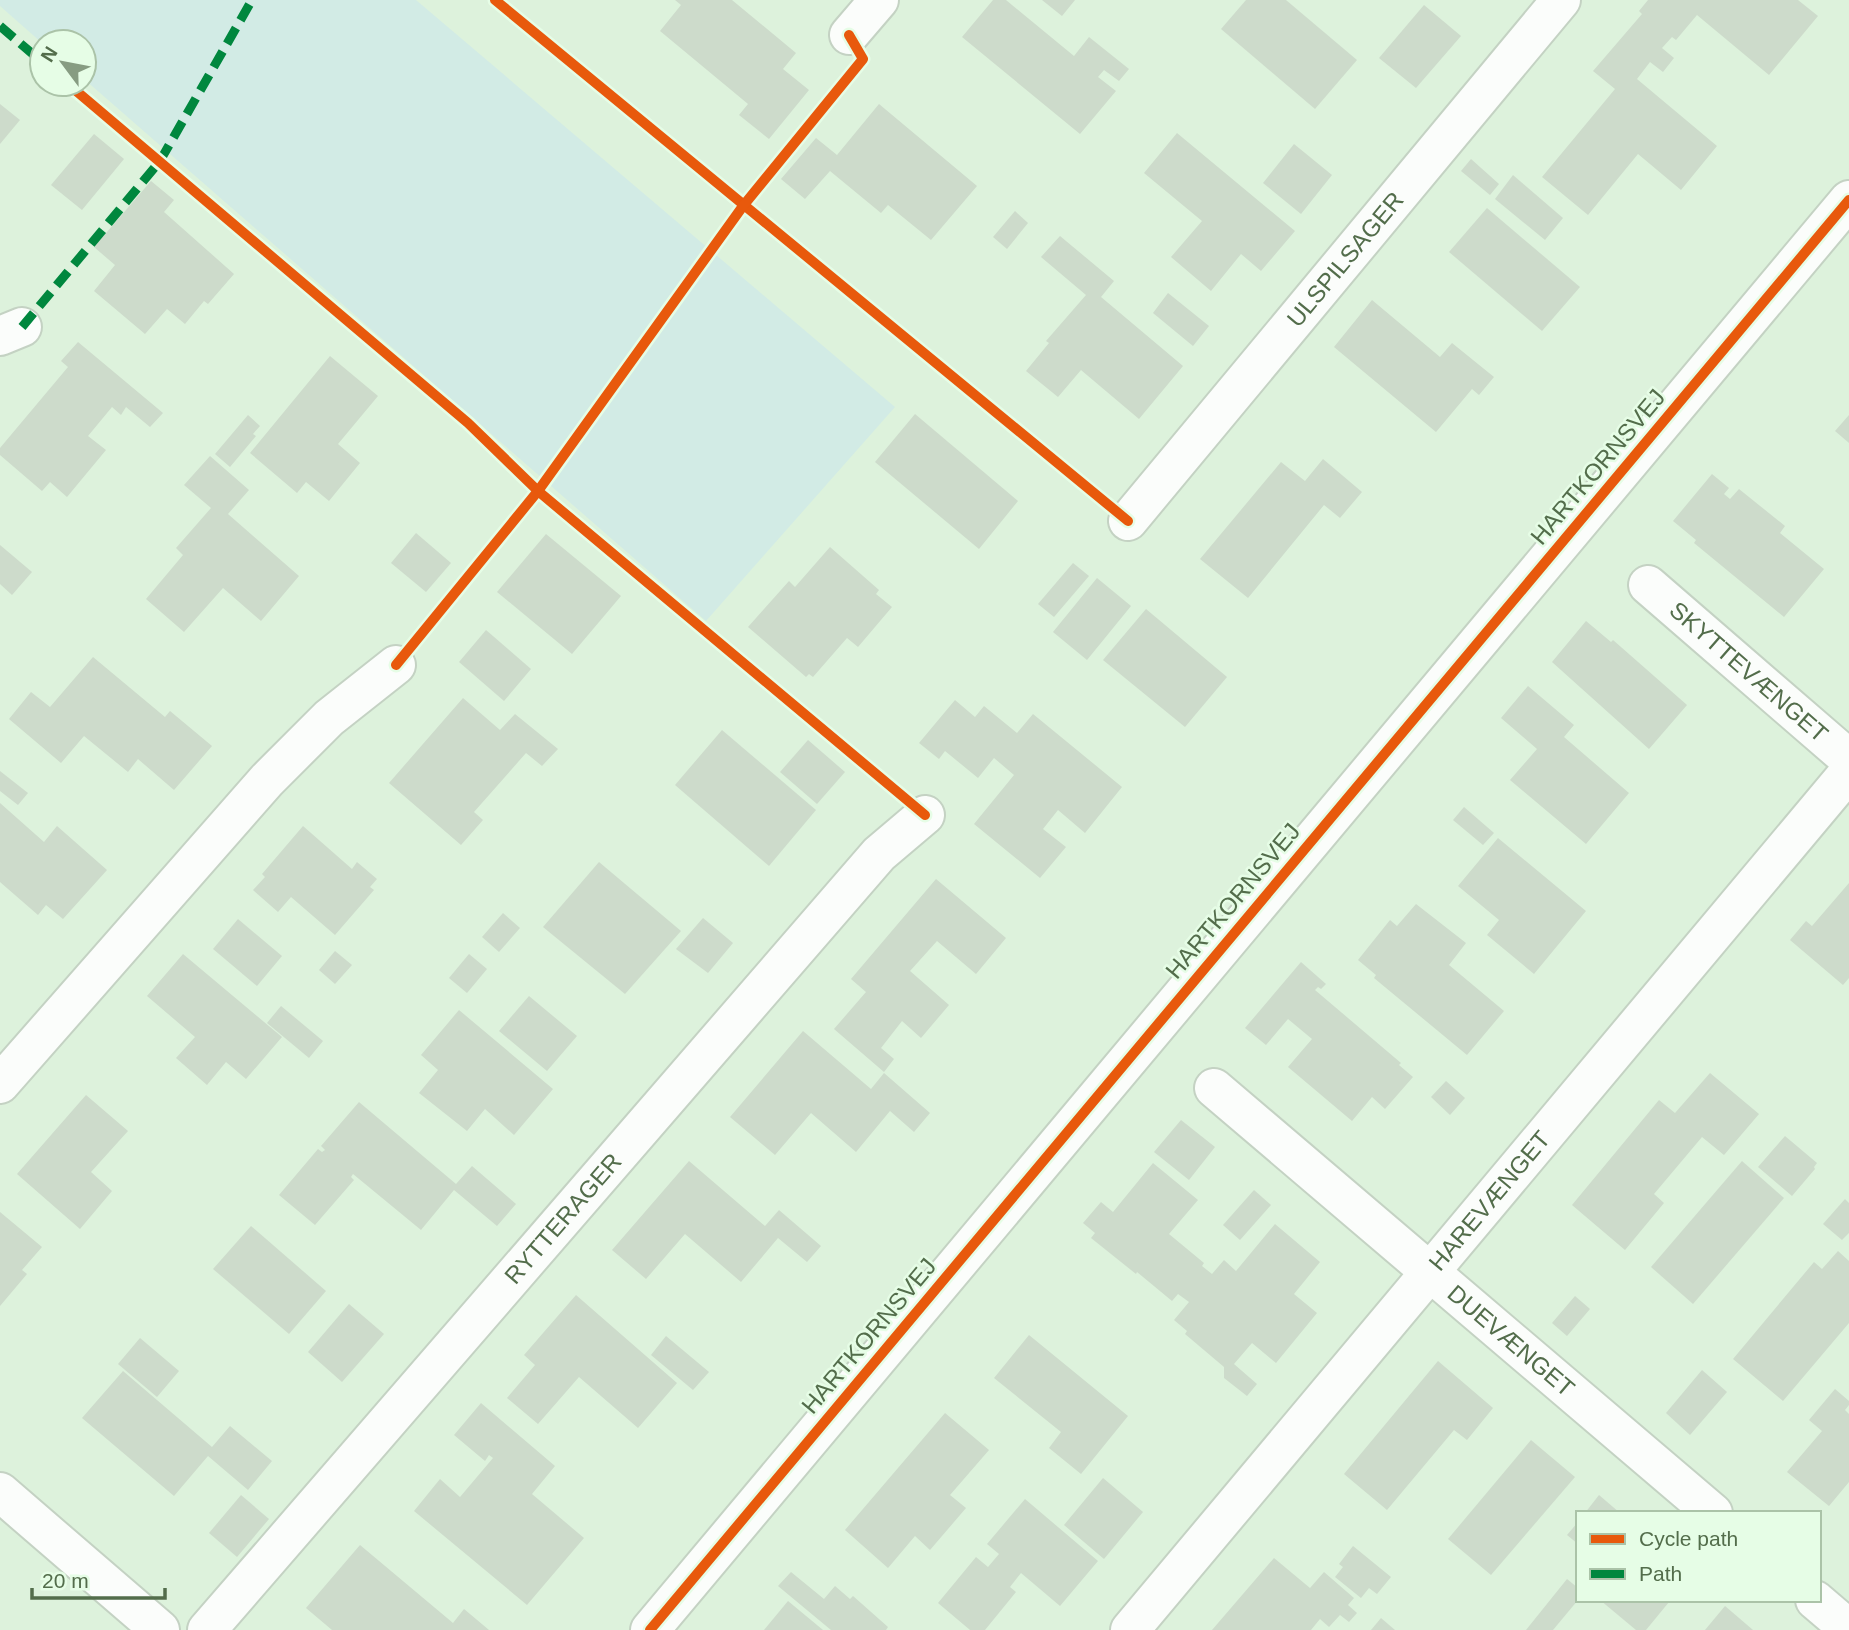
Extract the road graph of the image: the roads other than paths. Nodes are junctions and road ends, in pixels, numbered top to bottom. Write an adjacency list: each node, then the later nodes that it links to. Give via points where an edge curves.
1 (879, 0): 3 (street)
2 (1561, 0): 5 (street, ULSPILSAGER)
3 (849, 35)
4 (1849, 200): 20 (street, HARTKORNSVEJ)
5 (1128, 521)
6 (1648, 585): 8 (street, SKYTTEVÆNGET)
7 (396, 665): 11 (street, via 330,718 267,780)
8 (1849, 759)
9 (1849, 772): 13 (street, HAREVÆNGET)
10 (925, 815): 19 (street, RYTTERAGER, via 878,854)
11 (0, 1084)
12 (1214, 1088): 13 (street, DUEVÆNGET)
13 (1430, 1271): 15 (street, DUEVÆNGET); 21 (street, HAREVÆNGET)
14 (0, 1492): 18 (street)
15 (1711, 1511)
16 (1817, 1602): 17 (street)
17 (1849, 1629)
18 (160, 1630)
19 (207, 1630)
20 (650, 1630)
21 (1130, 1630)

